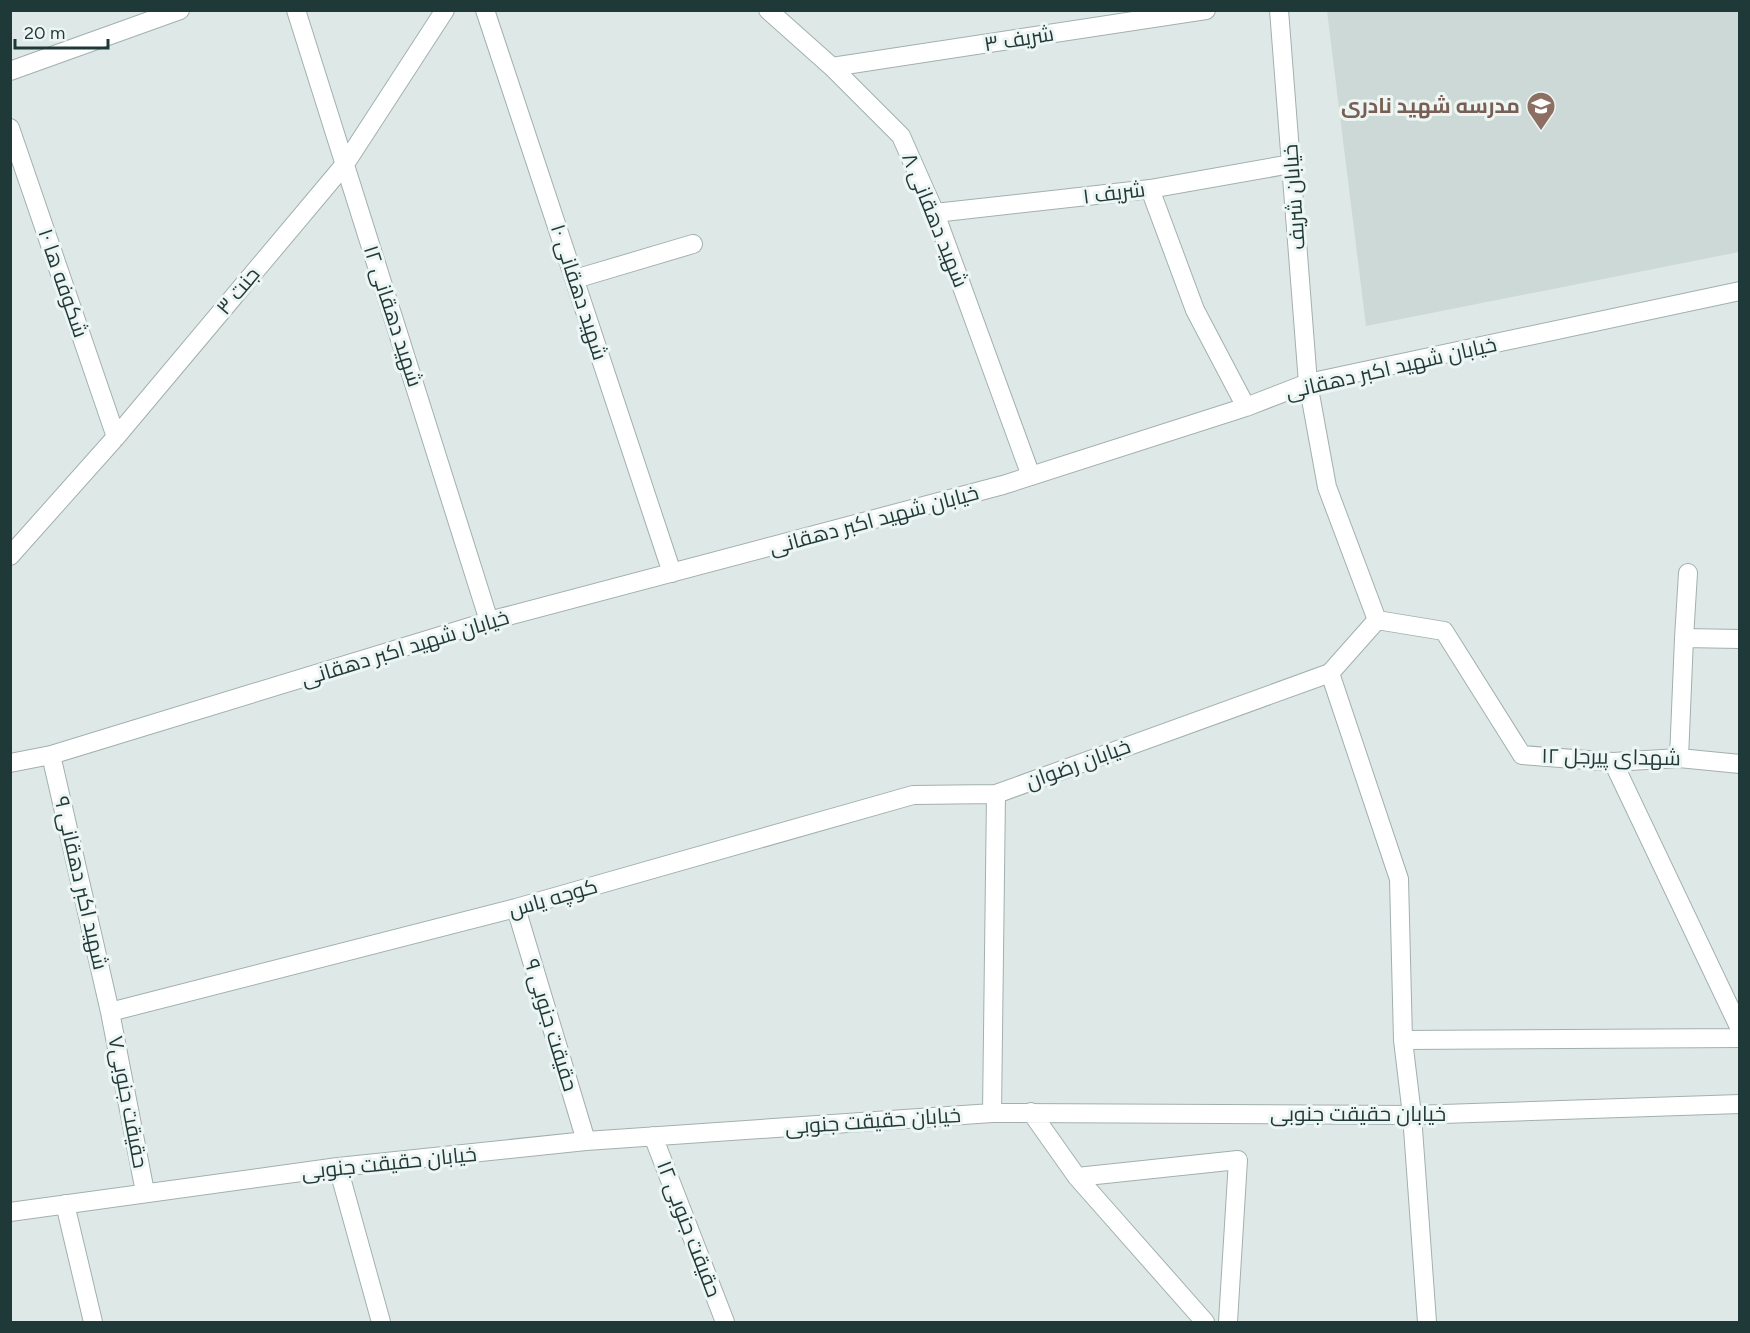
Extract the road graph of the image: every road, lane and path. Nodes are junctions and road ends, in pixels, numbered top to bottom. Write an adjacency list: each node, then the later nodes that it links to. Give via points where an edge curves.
1 (180, 10): 8 (street)
2 (296, 10): 12 (street, شهید دهقانی ۱۲)
3 (445, 10): 12 (street, جنت ۳)
4 (485, 10): 17 (street, شهید دهقانی ۱۰)
5 (768, 10): 9 (street, شهید دهقانی ۸)
6 (1206, 10): 9 (street, شریف ۳)
7 (1279, 10): 13 (street, خیابان شریف)
8 (158, 15): 10 (street)
9 (832, 67): 15 (street, شهید دهقانی ۸, via 901,136)
10 (10, 71)
11 (10, 129): 21 (street, شکوفه ها ۱۰)
12 (345, 164): 21 (street, جنت ۳); 27 (street, شهید دهقانی ۱۲)
13 (1291, 164): 14 (street, شریف ۱); 19 (street, خیابان شریف)
14 (1150, 189): 15 (street, شریف ۱); 20 (street, via 1195,310)
15 (935, 213): 22 (street, شهید دهقانی ۸)
16 (693, 243): 17 (street)
17 (574, 279): 24 (street, شهید دهقانی ۱۰)
18 (1740, 291): 19 (street, خیابان شهید اکبر دهقانی)
19 (1308, 383): 20 (street, خیابان شهید اکبر دهقانی); 26 (street, خیابان شریف, via 1328,487)
20 (1246, 407): 22 (street, خیابان شهید اکبر دهقانی)
21 (116, 437): 23 (street, جنت ۳)
22 (1031, 476): 24 (street, خیابان شهید اکبر دهقانی)
23 (10, 556)
24 (672, 573): 27 (street, خیابان شهید اکبر دهقانی)
25 (1688, 573): 28 (street)
26 (1377, 620): 30 (street, خیابان رضوان); 33 (street, شهدای پیرجل ۱۲, via 1444,631 1522,755)
27 (489, 621): 31 (street, خیابان شهید اکبر دهقانی)
28 (1684, 638): 29 (street); 32 (street)
29 (1740, 639)
30 (1330, 673): 36 (street, خیابان رضوان); 41 (street, via 1399,879)
31 (51, 755): 34 (street, خیابان شهید اکبر دهقانی); 38 (street, شهید اکبر دهقانی ۹)
32 (1679, 758): 33 (street, شهدای پیرجل ۱۲); 35 (street, شهدای پیرجل ۱۲)
33 (1613, 762): 39 (street)
34 (10, 763)
35 (1740, 764)
36 (996, 794): 37 (street, کوچه یاس, via 913,795); 44 (street)
37 (516, 908): 38 (street, کوچه یاس); 47 (street, حقیقت جنوبی ۹)
38 (110, 1012): 50 (street, حقیقت جنوبی۷)
39 (1740, 1029)
40 (1740, 1038): 41 (street)
41 (1403, 1040): 45 (street)
42 (1740, 1104): 45 (street, خیابان حقیقت جنوبی)
43 (1031, 1112): 44 (street, خیابان حقیقت جنوبی); 45 (street, خیابان حقیقت جنوبی); 49 (street)
44 (992, 1113): 46 (street, خیابان حقیقت جنوبی)
45 (1412, 1115): 58 (street)
46 (653, 1136): 47 (street, خیابان حقیقت جنوبی); 55 (street, حقیقت جنوبی ۱۲)
47 (586, 1141): 48 (street, خیابان حقیقت جنوبی)
48 (338, 1167): 50 (street, خیابان حقیقت جنوبی); 54 (street)
49 (1077, 1177): 56 (street); 57 (street, via 1238,1160)
50 (145, 1192): 51 (street, خیابان حقیقت جنوبی)
51 (65, 1204): 52 (street, خیابان حقیقت جنوبی); 53 (street)
52 (10, 1212)
53 (93, 1323)
54 (381, 1323)
55 (725, 1323)
56 (1205, 1323)
57 (1227, 1323)
58 (1427, 1323)

